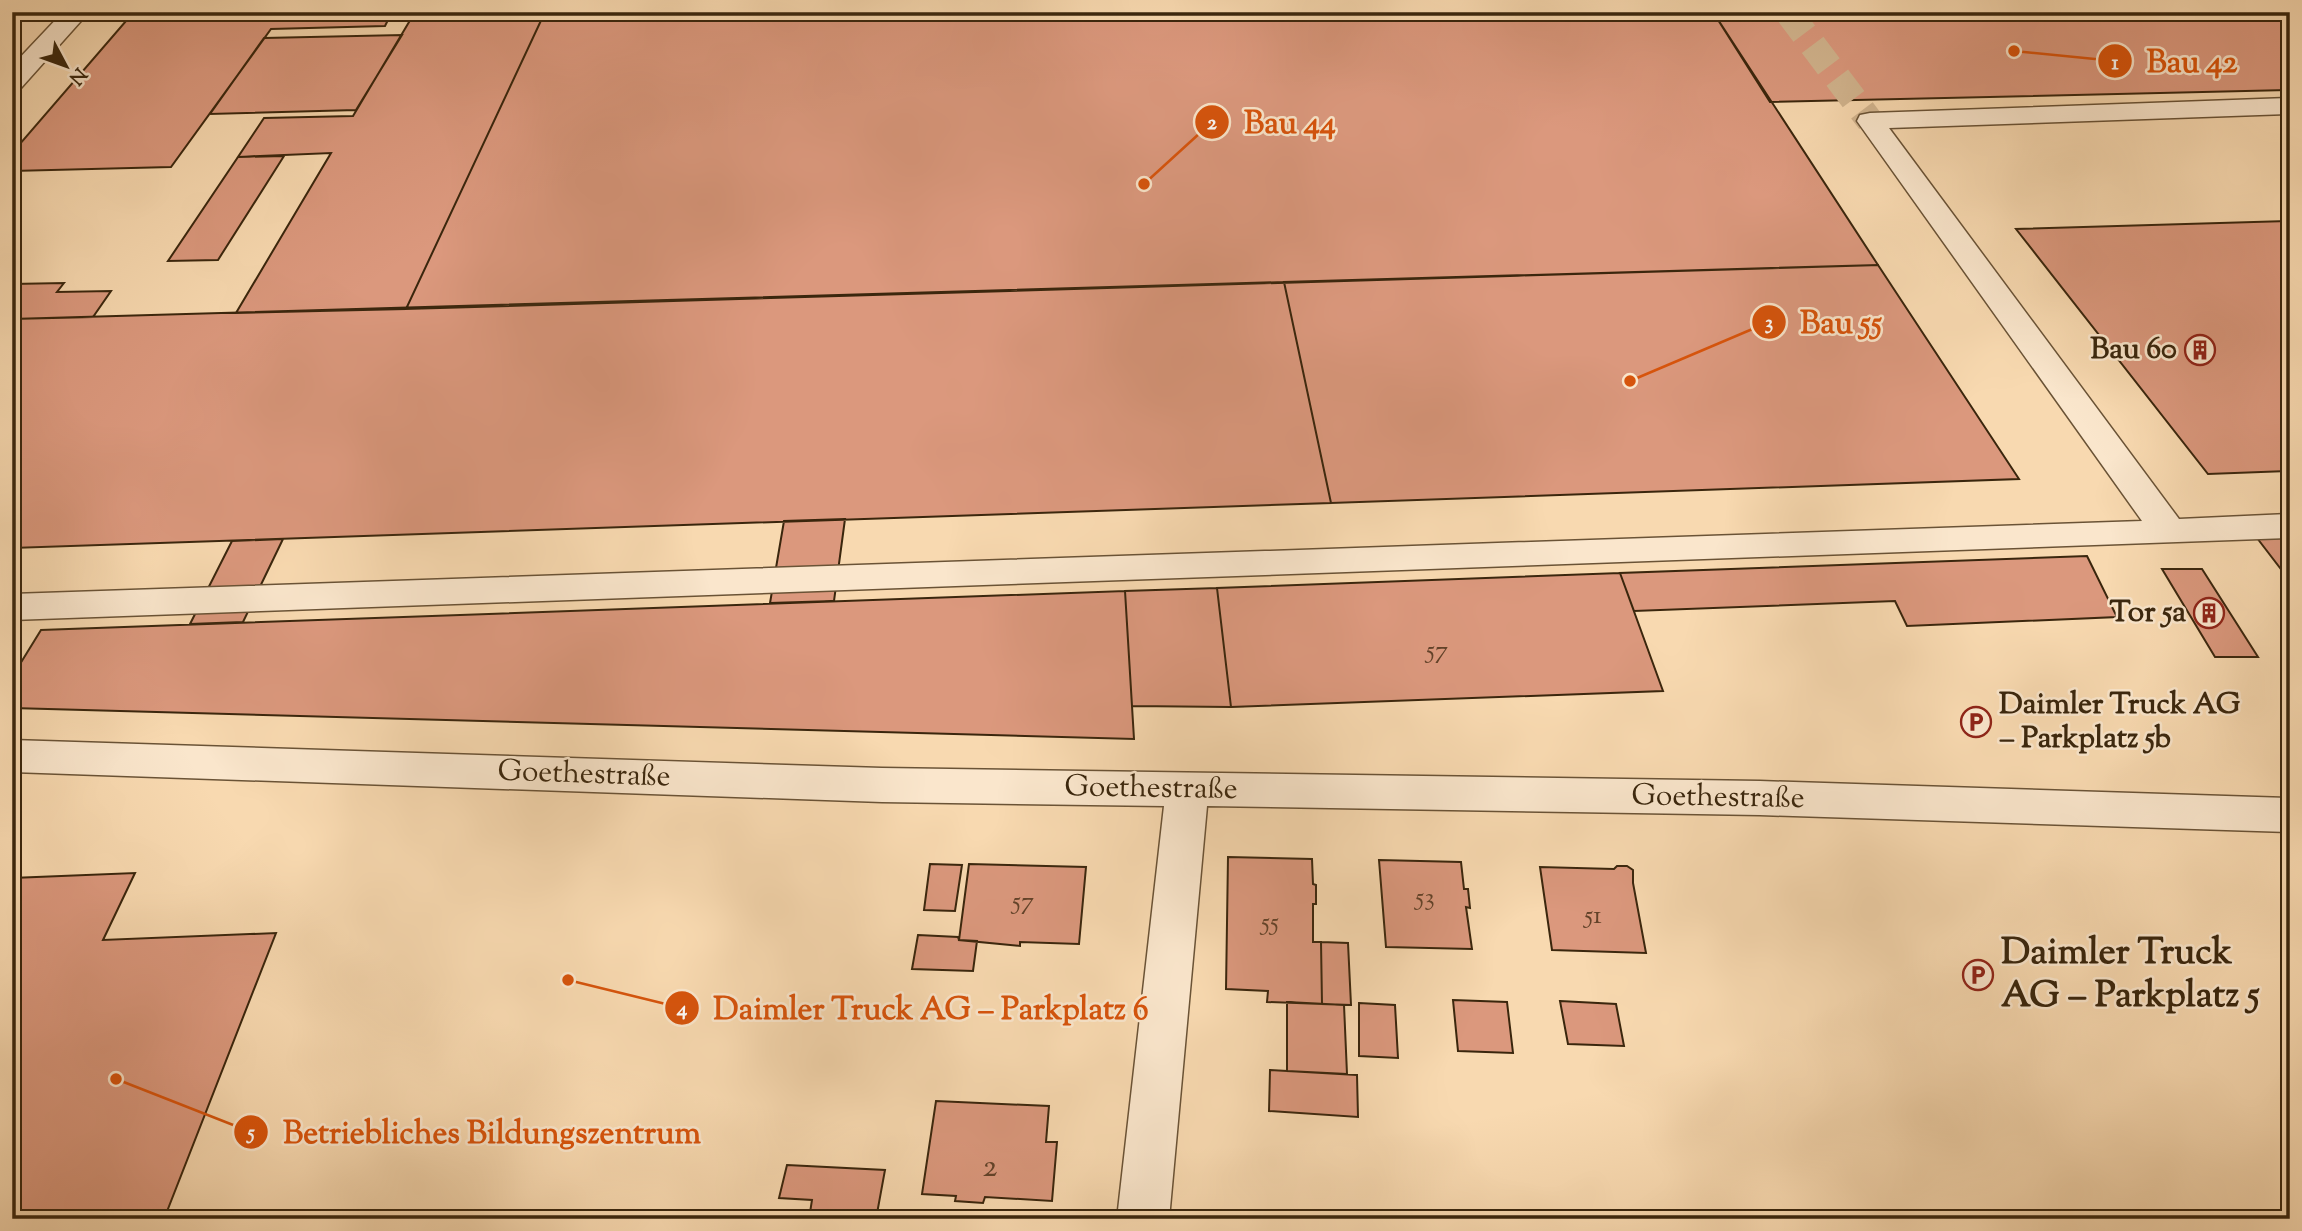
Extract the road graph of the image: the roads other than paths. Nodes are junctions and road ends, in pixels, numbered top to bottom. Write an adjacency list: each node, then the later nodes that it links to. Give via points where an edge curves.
1 (77, 12): 2 (street)
2 (12, 82)
3 (2290, 106): 5 (street, via 1870,121)
4 (2290, 526): 5 (street)
5 (2169, 531): 6 (street)
6 (12, 607)
7 (12, 756): 8 (street, Goethestraße, via 882,785)
8 (1187, 789): 9 (street, Goethestraße, via 1907,802); 10 (street)
9 (2290, 815)
10 (1143, 1219)

